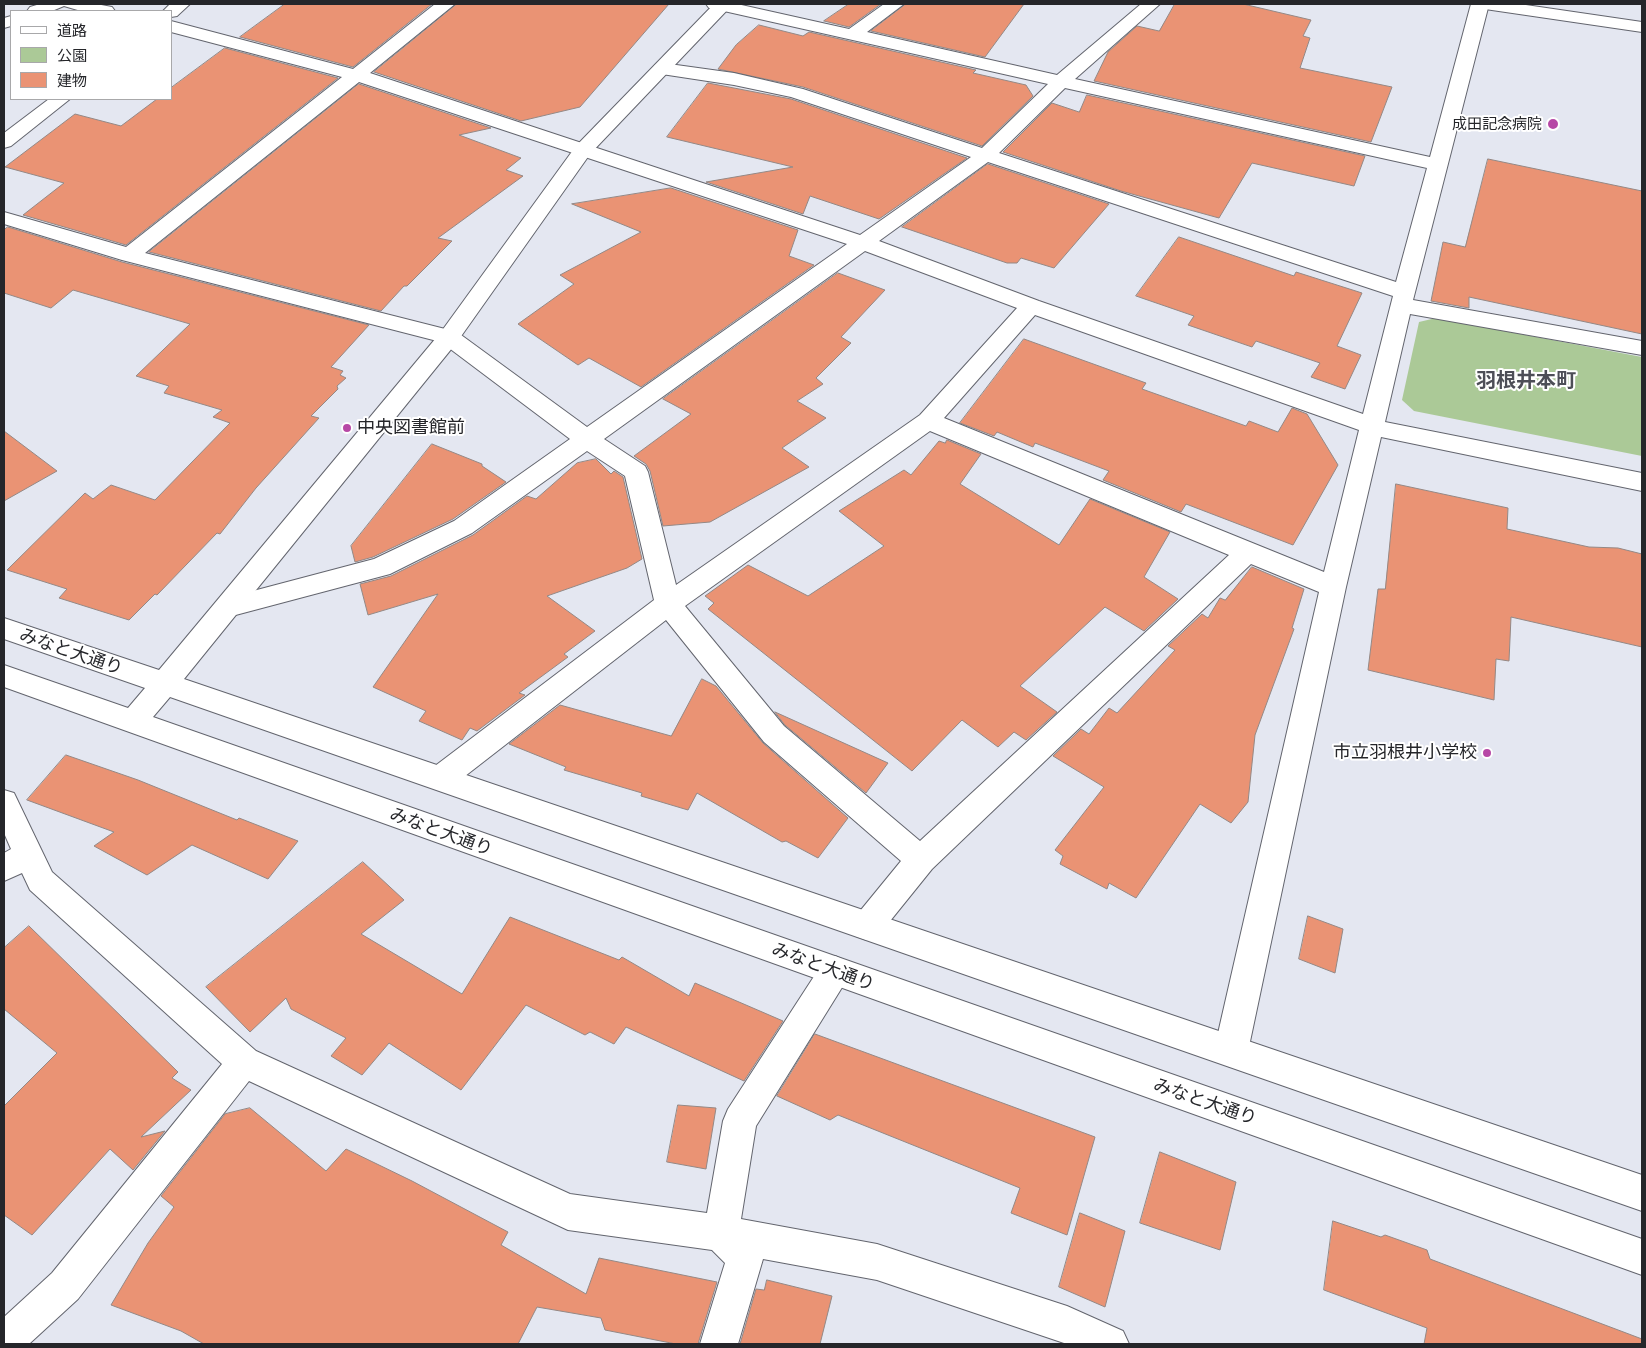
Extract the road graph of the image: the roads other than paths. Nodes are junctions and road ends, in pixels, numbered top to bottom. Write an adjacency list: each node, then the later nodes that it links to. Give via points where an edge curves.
1 (56, 4): 9 (street)
2 (71, 4): 10 (street)
3 (446, 4): 15 (street)
4 (721, 4): 13 (street); 14 (street)
5 (895, 4): 13 (street)
6 (1151, 4): 16 (street)
7 (1480, 4): 21 (street)
8 (1485, 4): 12 (street)
9 (39, 10)
10 (101, 10)
11 (172, 26): 15 (street)
12 (1642, 27)
13 (852, 35): 16 (street)
14 (662, 69): 19 (street); 20 (street, via 734,79 796,93)
15 (356, 75): 19 (street); 24 (street)
16 (1061, 81): 20 (street); 21 (street)
17 (59, 100): 18 (street)
18 (4, 142)
19 (583, 150): 23 (street); 27 (street)
20 (986, 155): 23 (street); 25 (street)
21 (1438, 165): 25 (street)
22 (4, 218): 24 (street)
23 (864, 243): 26 (street); 31 (street)
24 (129, 255): 27 (street)
25 (1403, 299): 28 (street); 30 (street)
26 (1031, 306): 29 (street); 30 (street)
27 (449, 336): 31 (street); 36 (street)
28 (1642, 348)
29 (928, 421): 33 (street); 35 (street)
30 (1372, 427): 32 (street); 34 (street)
31 (585, 438): 35 (street, via 636,472); 36 (street, via 463,527 381,567)
32 (1642, 482)
33 (1248, 552): 34 (street); 43 (street)
34 (1333, 587): 47 (street)
35 (668, 604): 41 (street); 43 (street, via 774,734)
36 (228, 607): 39 (street)
37 (4, 628): 39 (street, みなと大通り)
38 (4, 676): 40 (street, みなと大通り)
39 (163, 684): 40 (street); 41 (street, みなと大通り)
40 (133, 722): 46 (street, みなと大通り)
41 (441, 778): 45 (street, みなと大通り)
42 (4, 802): 44 (street)
43 (921, 860): 45 (street)
44 (16, 861): 48 (street)
45 (867, 926): 47 (street, みなと大通り)
46 (835, 972): 50 (street, via 740,1122); 51 (street, みなと大通り)
47 (1231, 1051): 49 (street, みなと大通り)
48 (244, 1062): 50 (street, via 568,1212); 52 (street, via 65,1286)
49 (1642, 1193)
50 (721, 1233): 53 (street, via 745,1258); 54 (street, via 877,1262 1067,1325)
51 (1642, 1257)
52 (4, 1342)
53 (719, 1344)
54 (1110, 1344)

